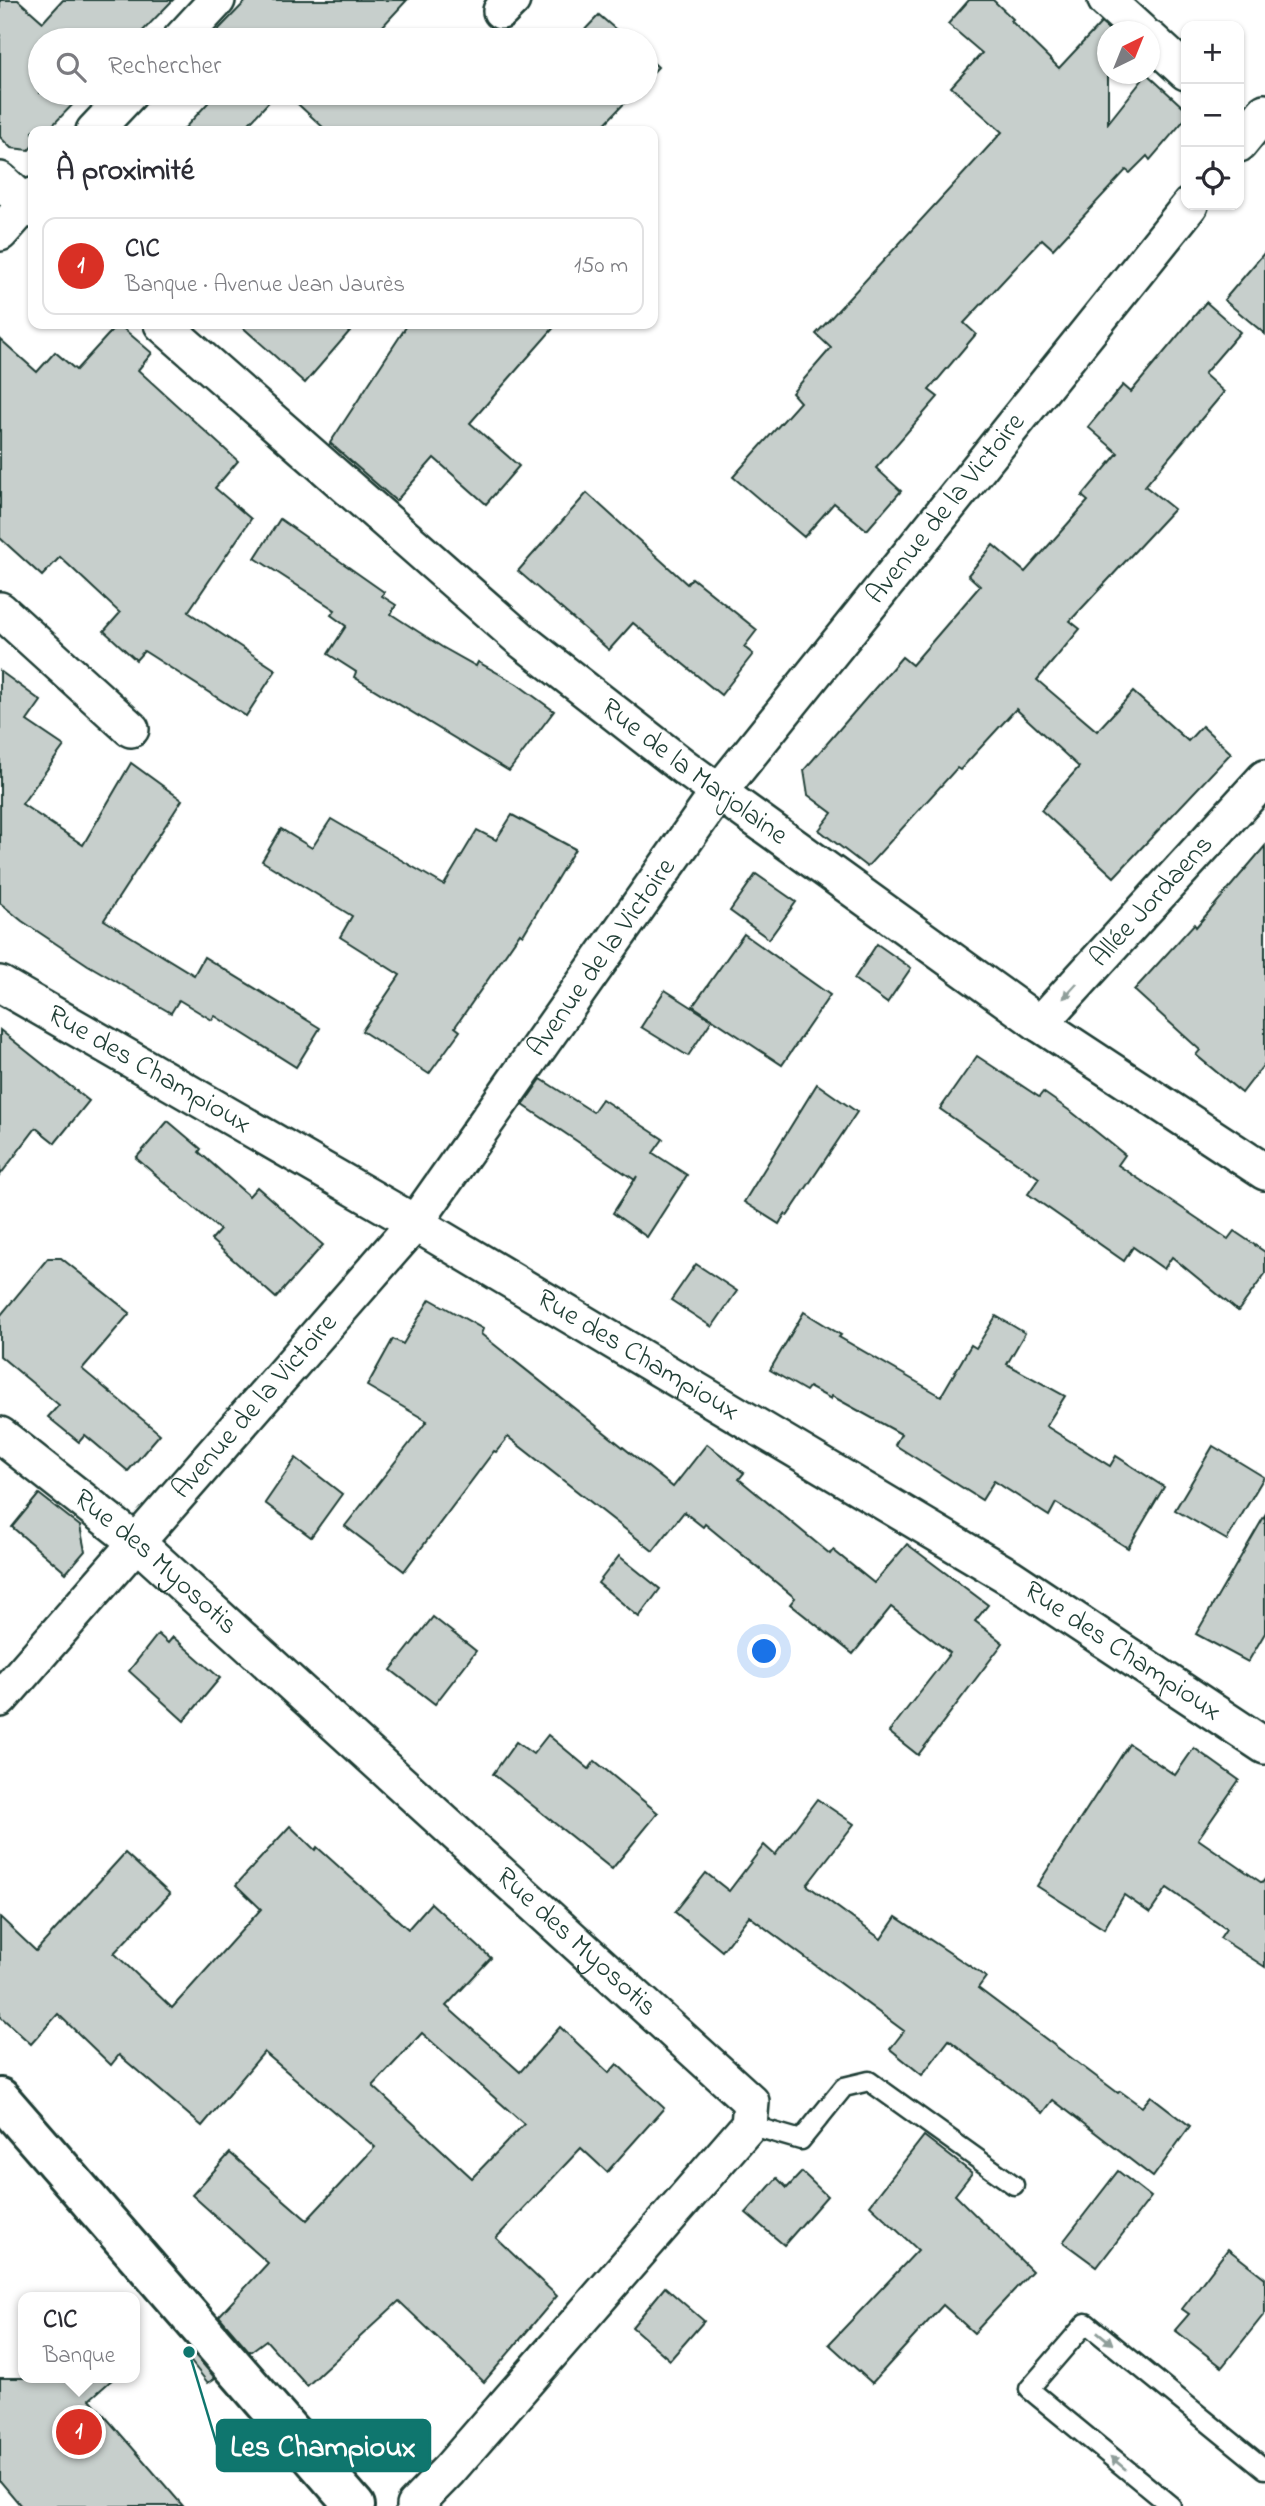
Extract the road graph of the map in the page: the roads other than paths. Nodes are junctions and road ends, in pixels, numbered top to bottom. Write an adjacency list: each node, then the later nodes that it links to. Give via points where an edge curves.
1 (217, 0): 4 (street)
2 (1106, 0): 3 (street)
3 (1129, 21)
4 (191, 28)
5 (1160, 48): 6 (street)
6 (1181, 67)
7 (119, 105): 8 (street)
8 (99, 126)
9 (0, 180): 10 (street)
10 (28, 201)
11 (28, 206): 13 (street)
12 (1186, 210): 18 (street, Avenue de la Victoire)
13 (0, 233)
14 (168, 329): 18 (street, Rue de la Marjolaine, via 524,642)
15 (0, 610): 16 (street)
16 (131, 729)
17 (1265, 778): 20 (street, Allée Jordaens, one-way to 20)
18 (718, 793): 20 (street, Rue de la Marjolaine); 22 (street, Avenue de la Victoire)
19 (0, 984): 22 (street, Rue des Champioux)
20 (1041, 1024): 21 (street, Rue de la Marjolaine)
21 (1265, 1172)
22 (415, 1223): 24 (street, Avenue de la Victoire); 26 (street, Rue des Champioux, via 1010,1577)
23 (0, 1435): 24 (street, Rue des Myosotis)
24 (136, 1542): 25 (street, Avenue de la Victoire); 28 (street, Rue des Myosotis, via 751,2102)
25 (0, 1699)
26 (1265, 1746)
27 (0, 2098): 31 (main road)
28 (749, 2125): 29 (lane, via 801,2140 844,2087 869,2081); 32 (street)
29 (1014, 2185)
30 (1265, 2469): 33 (lane, one-way to 30, via 1028,2389 1086,2323)
31 (355, 2506)
32 (414, 2506)
33 (1171, 2506)

